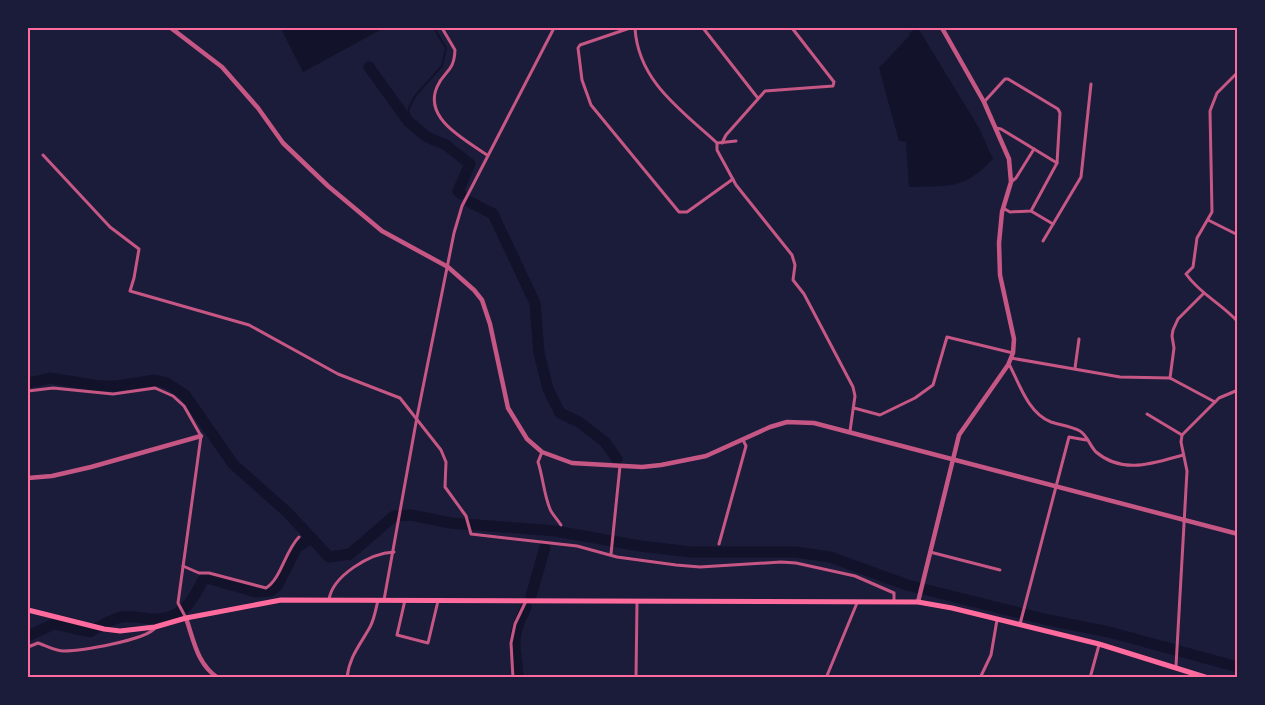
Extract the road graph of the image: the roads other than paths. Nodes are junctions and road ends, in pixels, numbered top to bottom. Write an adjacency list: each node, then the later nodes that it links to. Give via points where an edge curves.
1 (172, 28): 29 (street, via 222,67 283,143 328,186 382,231)
2 (442, 28): 19 (street, via 456,50 451,70 437,86 434,97 436,110 440,119)
3 (554, 28): 19 (street)
4 (630, 28): 21 (street, via 578,48 582,80 591,105 680,212 687,212)
5 (635, 28): 15 (street, via 638,51 650,76 683,114)
6 (703, 28): 11 (street)
7 (792, 28): 11 (street, via 834,82 833,86 765,91)
8 (942, 28): 12 (street)
9 (1238, 72): 25 (street, via 1221,86 1210,111 1212,212)
10 (1091, 84): 26 (street, via 1081,177)
11 (757, 97): 16 (street)
12 (984, 102): 13 (street); 20 (street, via 1008,79 1058,109)
13 (996, 128): 17 (street); 22 (street, via 1010,159)
14 (736, 142): 16 (street)
15 (717, 143): 16 (street); 21 (street, via 717,150)
16 (722, 143)
17 (1034, 150): 20 (street); 22 (street)
18 (43, 155): 42 (street, via 110,227 139,249 130,291 260,330 338,374 400,398)
19 (487, 155): 29 (street, via 462,206)
20 (1057, 164): 24 (street)
21 (733, 179): 40 (street, via 792,255 795,265 793,280 804,294 848,378 855,396)
22 (1011, 182): 23 (street)
23 (1004, 208): 24 (street, via 1010,212); 33 (street, via 999,256 1003,290 1012,323)
24 (1031, 211): 26 (street)
25 (1208, 220): 27 (street); 30 (street, via 1197,238 1193,267 1186,274)
26 (1053, 224): 28 (street)
27 (1238, 234)
28 (1044, 241)
29 (448, 267): 42 (street); 48 (street, via 462,277 482,300 508,408 527,438)
30 (1203, 294): 31 (street); 36 (street, via 1178,318 1173,330)
31 (1238, 322)
32 (1079, 338): 35 (street)
33 (1012, 356): 34 (street); 35 (street); 40 (street, via 947,337 933,385 922,394 880,415)
34 (1008, 364): 47 (street, via 1016,383 1037,412 1051,422 1083,432); 50 (street, via 963,428)
35 (1075, 368): 36 (street, via 1120,378)
36 (1170, 378): 39 (street)
37 (1238, 390): 39 (street)
38 (28, 391): 45 (street, via 53,388 113,394 156,388 184,406)
39 (1215, 402): 44 (street)
40 (854, 408): 43 (street)
41 (1147, 414): 44 (street)
42 (417, 417): 60 (street); 61 (street, via 441,450 446,462 445,487 467,519 471,534 525,538)
43 (850, 430): 46 (street, via 814,422 787,422); 50 (street)
44 (1182, 435): 49 (street)
45 (201, 436): 52 (street, via 92,467); 62 (street)
46 (743, 440): 51 (street, via 706,456 642,467); 58 (street, via 746,446)
47 (1087, 440): 49 (street, via 1106,460 1137,466); 53 (street, via 1069,437)
48 (542, 452): 51 (street, via 572,463); 55 (street, via 538,462 547,500 550,511)
49 (1184, 455): 54 (street, via 1187,471)
50 (953, 458): 53 (street); 59 (street)
51 (620, 466): 61 (street)
52 (28, 478)
53 (1055, 487): 54 (street); 77 (street)
54 (1185, 520): 56 (street); 81 (street)
55 (561, 525)
56 (1238, 534)
57 (299, 537): 62 (street, via 290,546 272,584 266,588 199,573)
58 (719, 544)
59 (929, 551): 63 (street); 68 (street)
60 (394, 552): 64 (street, via 370,556 332,586); 66 (street)
61 (611, 553): 72 (street, via 629,559 700,567 796,563 855,576 886,587 894,592)
62 (183, 566): 75 (street, via 178,602)
63 (1000, 570)
64 (329, 600): 65 (main road); 75 (main road, via 280,600)
65 (378, 600): 66 (main road); 83 (street, via 371,626 349,664)
66 (384, 600): 67 (main road)
67 (405, 600): 69 (main road); 69 (street, via 397,635 428,643)
68 (918, 600): 72 (main road); 76 (main road)
69 (438, 601): 70 (main road)
70 (526, 601): 71 (main road); 84 (street, via 515,624 511,643)
71 (637, 602): 73 (main road); 85 (street)
72 (894, 602): 73 (main road)
73 (858, 603): 86 (street)
74 (28, 610): 78 (main road, via 104,630 120,632)
75 (185, 617): 78 (main road); 82 (street, via 200,660)
76 (997, 620): 77 (main road); 87 (street, via 991,655)
77 (1020, 624): 79 (main road)
78 (155, 627): 80 (street, via 151,632 132,639 78,650 53,649 38,643)
79 (1099, 644): 81 (main road); 88 (street)
80 (28, 647)
81 (1176, 666): 89 (main road)
82 (218, 678)
83 (347, 678)
84 (513, 678)
85 (636, 678)
86 (826, 678)
87 (980, 678)
88 (1090, 678)
89 (1208, 678)

